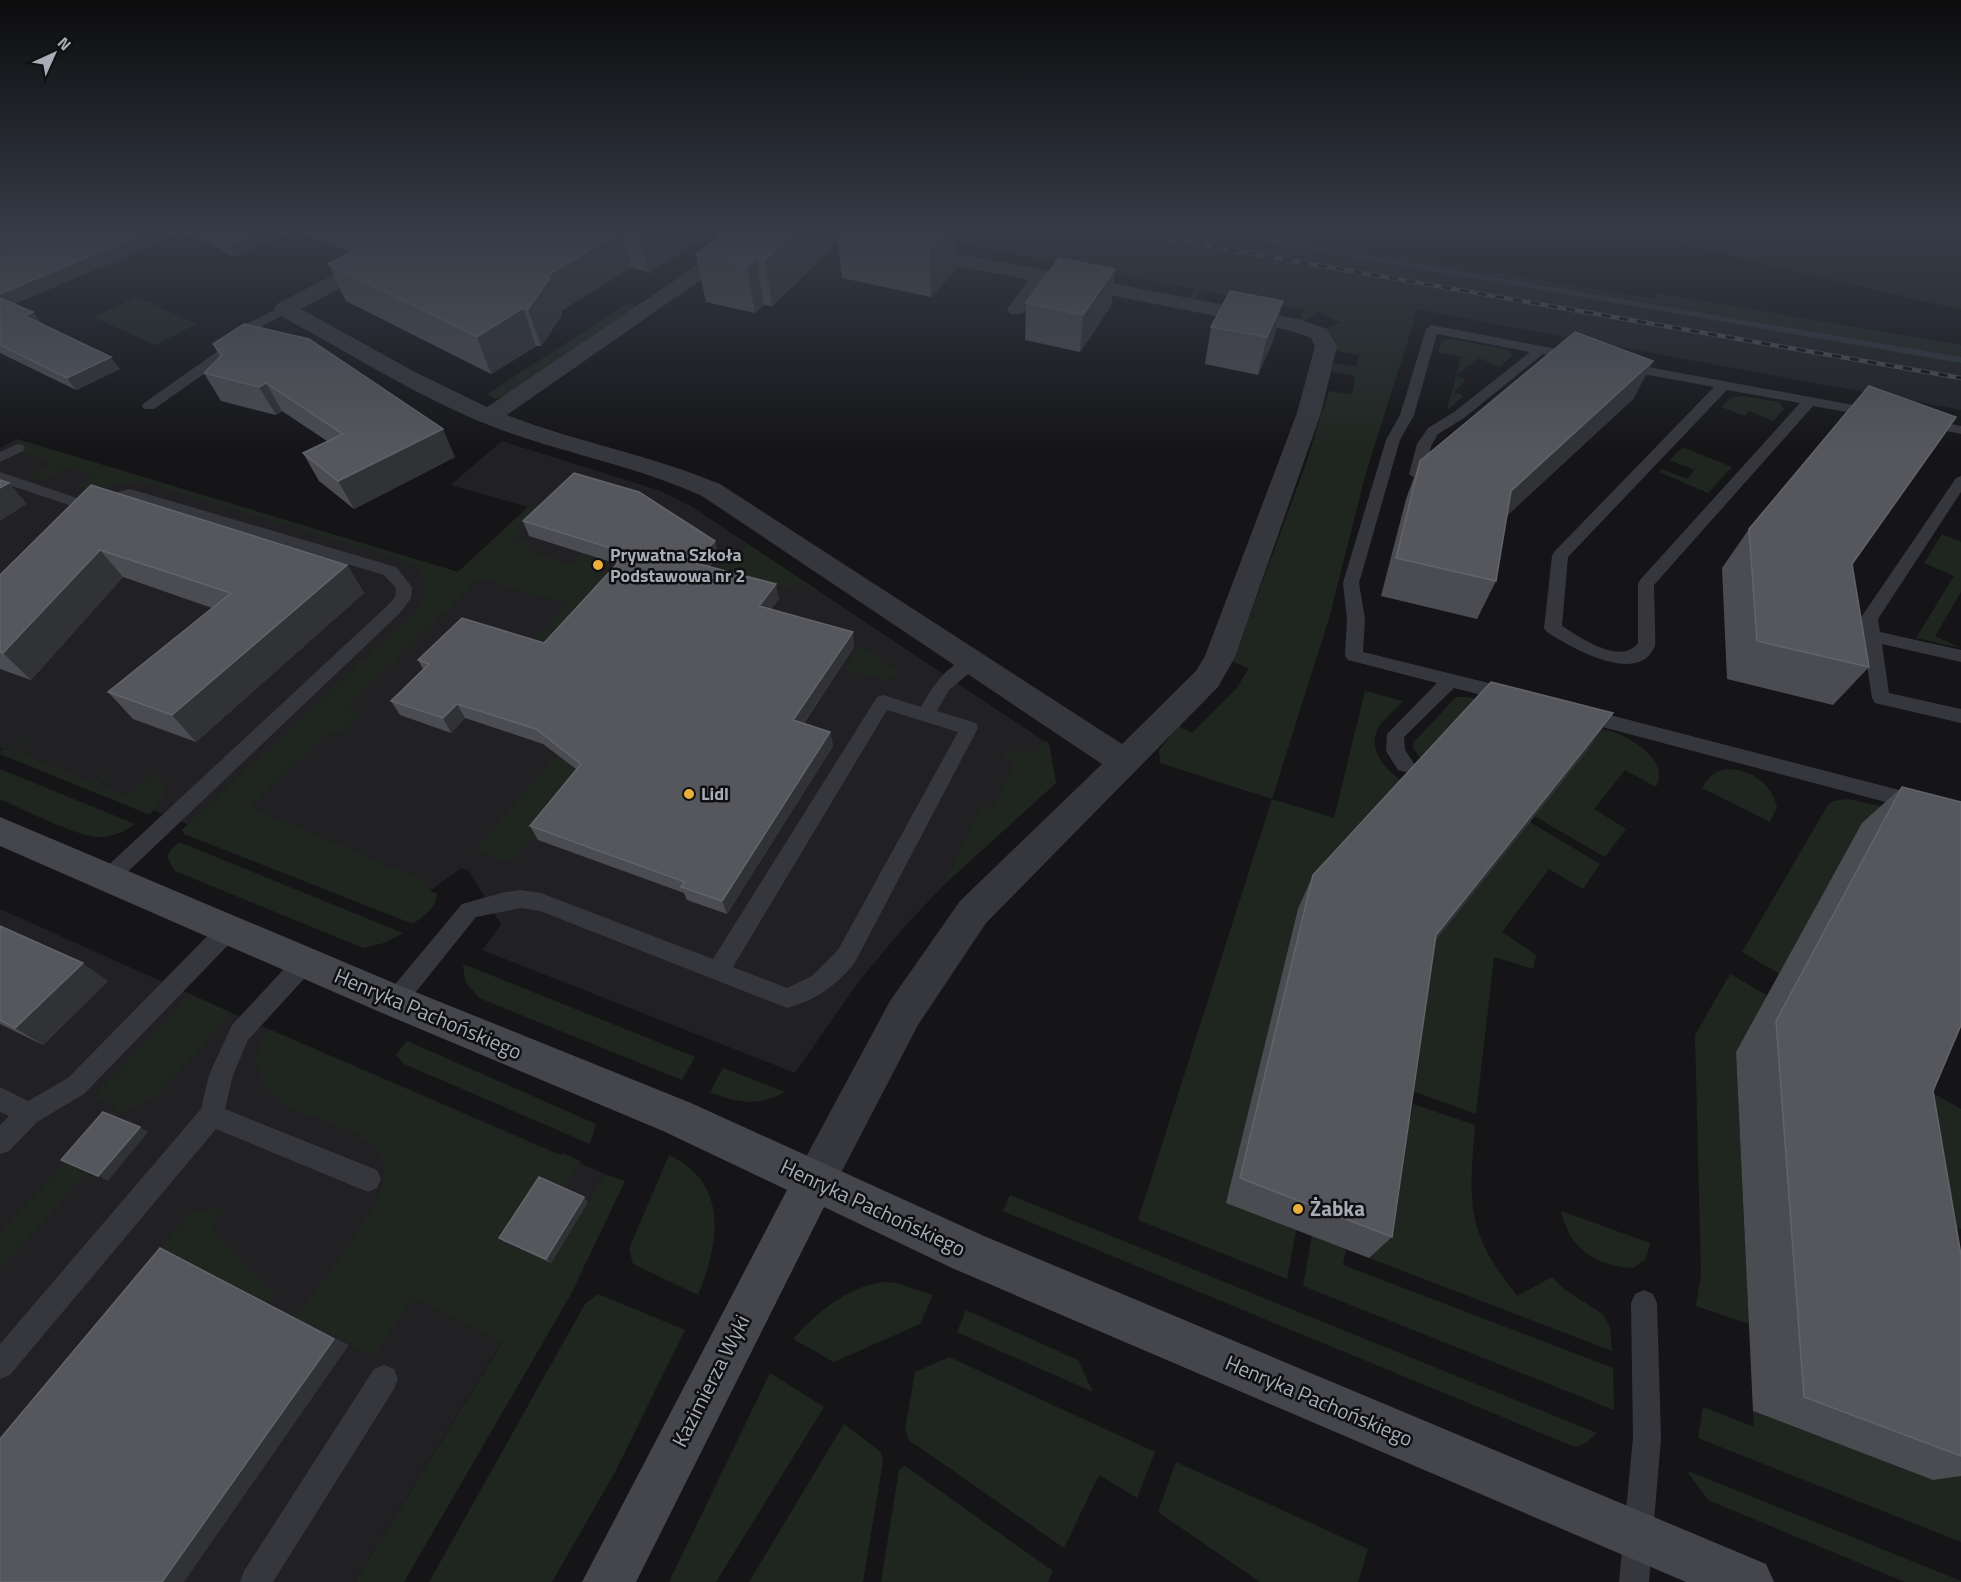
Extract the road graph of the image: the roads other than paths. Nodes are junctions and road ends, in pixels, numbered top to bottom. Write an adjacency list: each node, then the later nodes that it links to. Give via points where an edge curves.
1 (293, 305): 5 (street)
2 (652, 305): 13 (street)
3 (1021, 305): 6 (street)
4 (1190, 305): 30 (street, via 1298,326 1319,334 1326,346 1309,413 1220,657 1207,679)
5 (285, 309): 12 (lane, via 238,333 223,354); 13 (street)
6 (1018, 309)
7 (1540, 350): 8 (lane); 17 (lane, via 1460,416 1434,430 1425,440); 25 (lane, via 1432,329 1407,415 1393,440 1351,583 1356,619 1353,656)
8 (1586, 359)
9 (1609, 363): 10 (lane)
10 (1724, 385): 11 (lane); 11 (lane, via 1560,556 1553,628 1612,657 1631,657 1644,650 1646,584)
11 (1810, 401): 14 (lane)
12 (149, 406)
13 (489, 416): 24 (street, via 702,486)
14 (1961, 429)
15 (18, 448): 16 (lane)
16 (0, 458)
17 (1416, 474)
18 (0, 477): 20 (lane)
19 (1961, 480): 22 (lane, via 1869,619)
20 (86, 506): 21 (lane); 34 (lane, via 130,494 390,571 404,587 403,598 394,609)
21 (69, 519)
22 (1872, 636): 23 (lane); 29 (lane, via 1881,698)
23 (1961, 656)
24 (972, 662): 28 (lane, via 943,685); 30 (street)
25 (1451, 680): 26 (lane); 31 (lane, via 1396,734 1394,750)
26 (1530, 701)
27 (1564, 710): 32 (lane)
28 (926, 715): 37 (lane, via 883,702); 37 (lane, via 969,728 846,957 813,988 787,998)
29 (1961, 716)
30 (1124, 762): 44 (street, via 966,922 904,1013)
31 (1405, 765)
32 (1961, 814)
33 (0, 831): 34 (street, Henryka Pachońskiego)
34 (109, 878): 35 (street, Henryka Pachońskiego)
35 (229, 929): 36 (street, Henryka Pachońskiego); 40 (lane, via 76,1086)
36 (305, 962): 38 (street, Henryka Pachońskiego); 41 (lane, via 240,1033 221,1075)
37 (718, 971): 38 (lane, via 542,902 521,899 469,910)
38 (395, 1001): 44 (street, Henryka Pachońskiego, via 677,1117)
39 (0, 1099): 40 (lane)
40 (28, 1114): 42 (lane)
41 (212, 1115): 43 (lane); 46 (lane)
42 (0, 1142)
43 (368, 1179)
44 (814, 1181): 48 (street, Henryka Pachońskiego); 50 (street, Kazimierza Wyki)
45 (1644, 1303): 48 (lane, via 1647,1438)
46 (0, 1365)
47 (384, 1379): 49 (lane)
48 (1637, 1559): 51 (street, Henryka Pachońskiego)
49 (255, 1582)
50 (608, 1582)
51 (1748, 1582)

